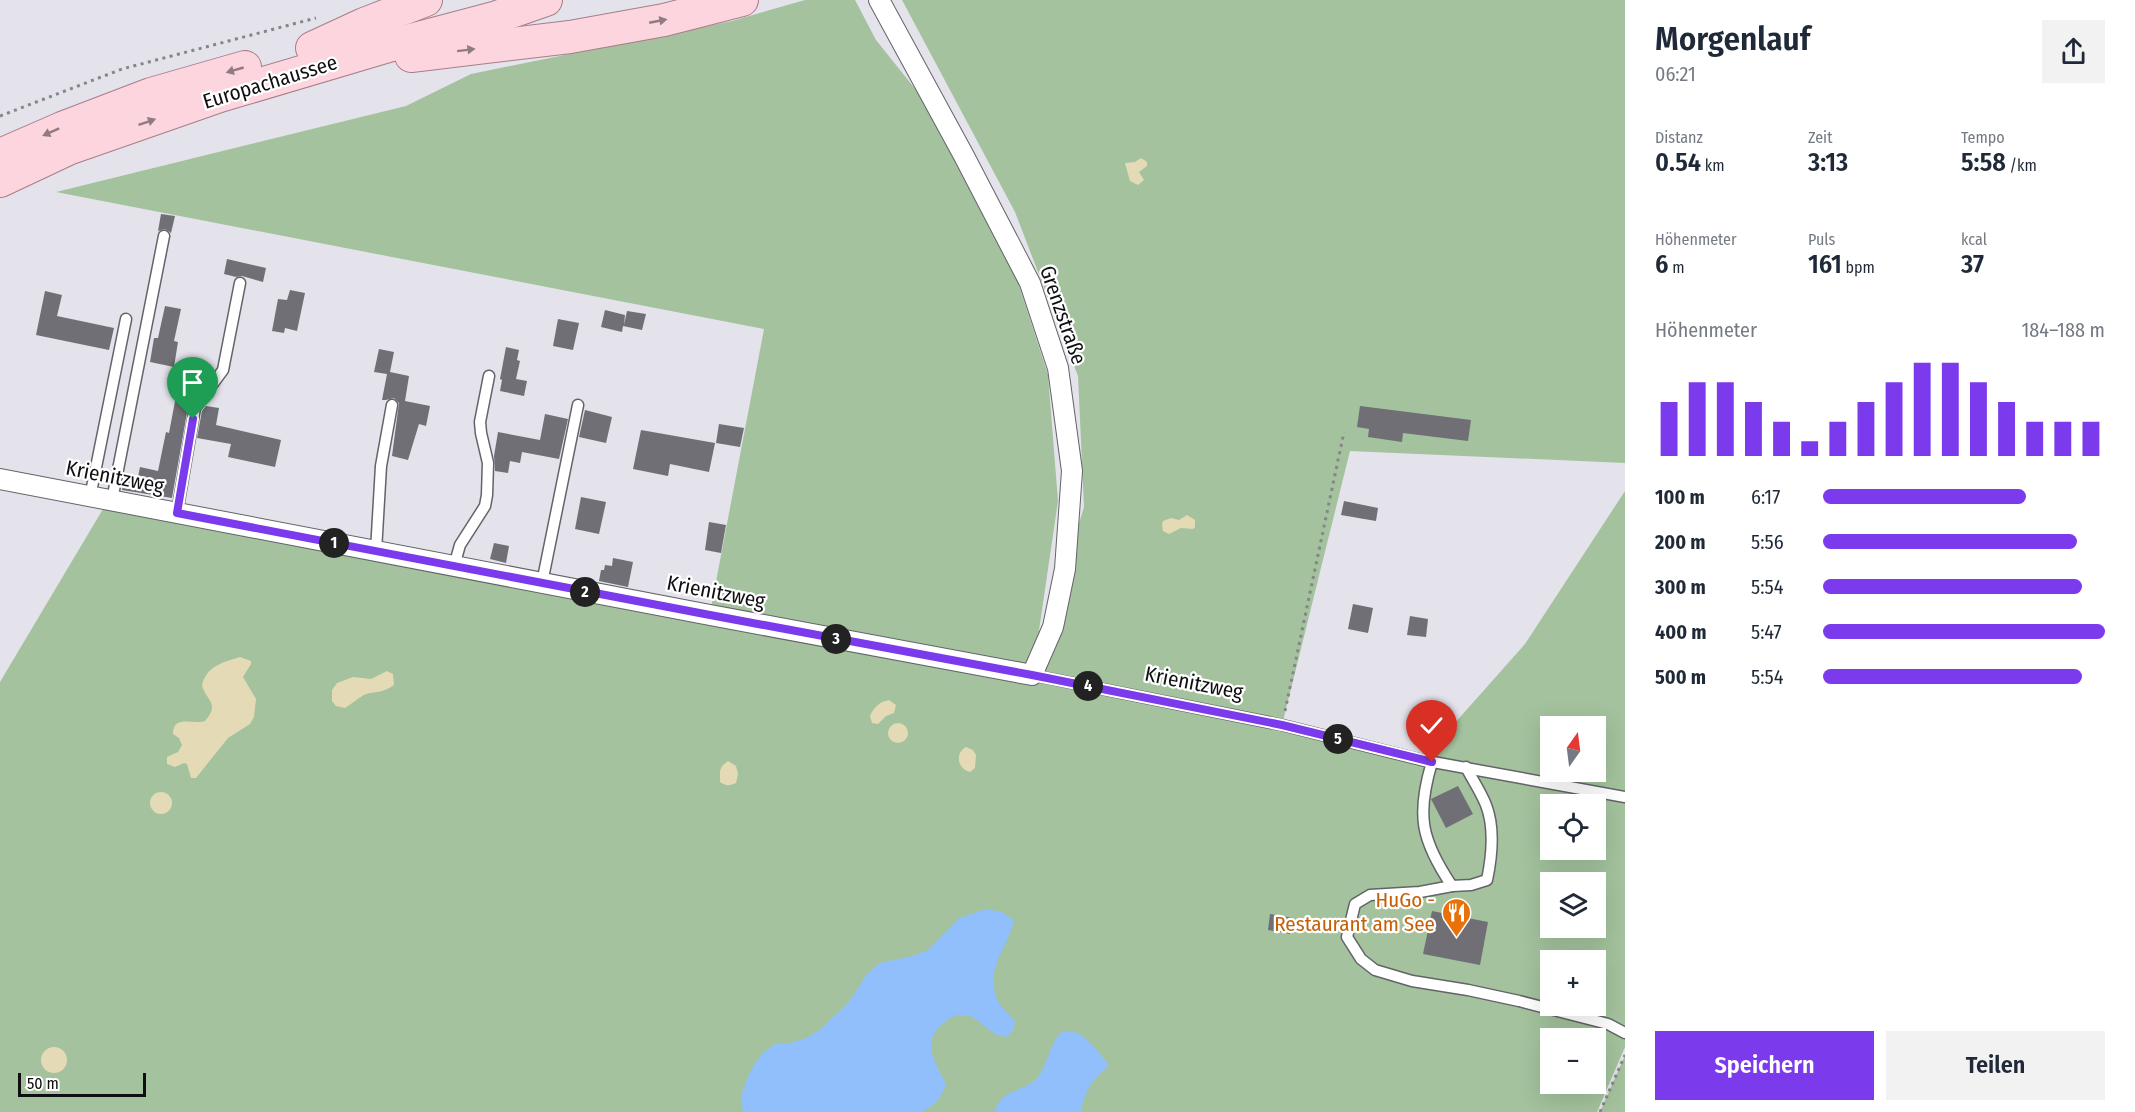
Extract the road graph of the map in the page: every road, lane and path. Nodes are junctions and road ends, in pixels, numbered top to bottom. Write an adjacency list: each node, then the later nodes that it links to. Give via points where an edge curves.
1 (426, 0): 7 (main road, via 364,24)
2 (529, 0): 7 (main road, Europachaussee, via 369,37)
3 (546, 0): 7 (main road, Europachaussee, via 494,18)
4 (742, 0): 7 (main road, one-way to 4, via 397,58 570,37 664,20)
5 (879, 0): 25 (street, Grenzstraße, via 1030,283 1058,368 1072,471 1065,569 1053,627)
6 (320, 17): 8 (path, via 122,69)
7 (318, 57): 9 (main road, Europachaussee, one-way to 9, via 151,94); 10 (main road, Europachaussee, one-way to 7, via 92,141)
8 (0, 116)
9 (0, 155)
10 (0, 181)
11 (164, 236): 20 (lane)
12 (240, 283): 21 (lane, via 223,370 195,408)
13 (126, 319): 19 (lane)
14 (489, 376): 23 (lane, via 480,422 488,463 485,506 460,545)
15 (392, 405): 22 (lane, via 381,466)
16 (578, 405): 24 (lane)
17 (1344, 432): 26 (path)
18 (0, 479): 19 (street, Krienitzweg)
19 (90, 496): 20 (street, Krienitzweg)
20 (112, 500): 21 (street, Krienitzweg)
21 (177, 513): 22 (street, Krienitzweg)
22 (376, 551): 23 (street, Krienitzweg)
23 (454, 566): 24 (street, Krienitzweg)
24 (542, 583): 25 (street, Krienitzweg)
25 (1032, 675): 26 (lane, Krienitzweg)
26 (1282, 725): 27 (lane, Krienitzweg)
27 (1427, 761): 28 (lane, Krienitzweg); 30 (lane, via 1422,817 1425,833 1436,862)
28 (1466, 767): 29 (lane, Krienitzweg); 30 (lane, via 1486,805 1491,858 1487,880)
29 (1625, 797)
30 (1452, 886): 31 (lane, via 1370,895 1355,904 1347,937 1361,959 1375,970 1519,1001 1608,1024)
31 (1625, 1033)
32 (1625, 1055): 33 (path)
33 (1600, 1112)

